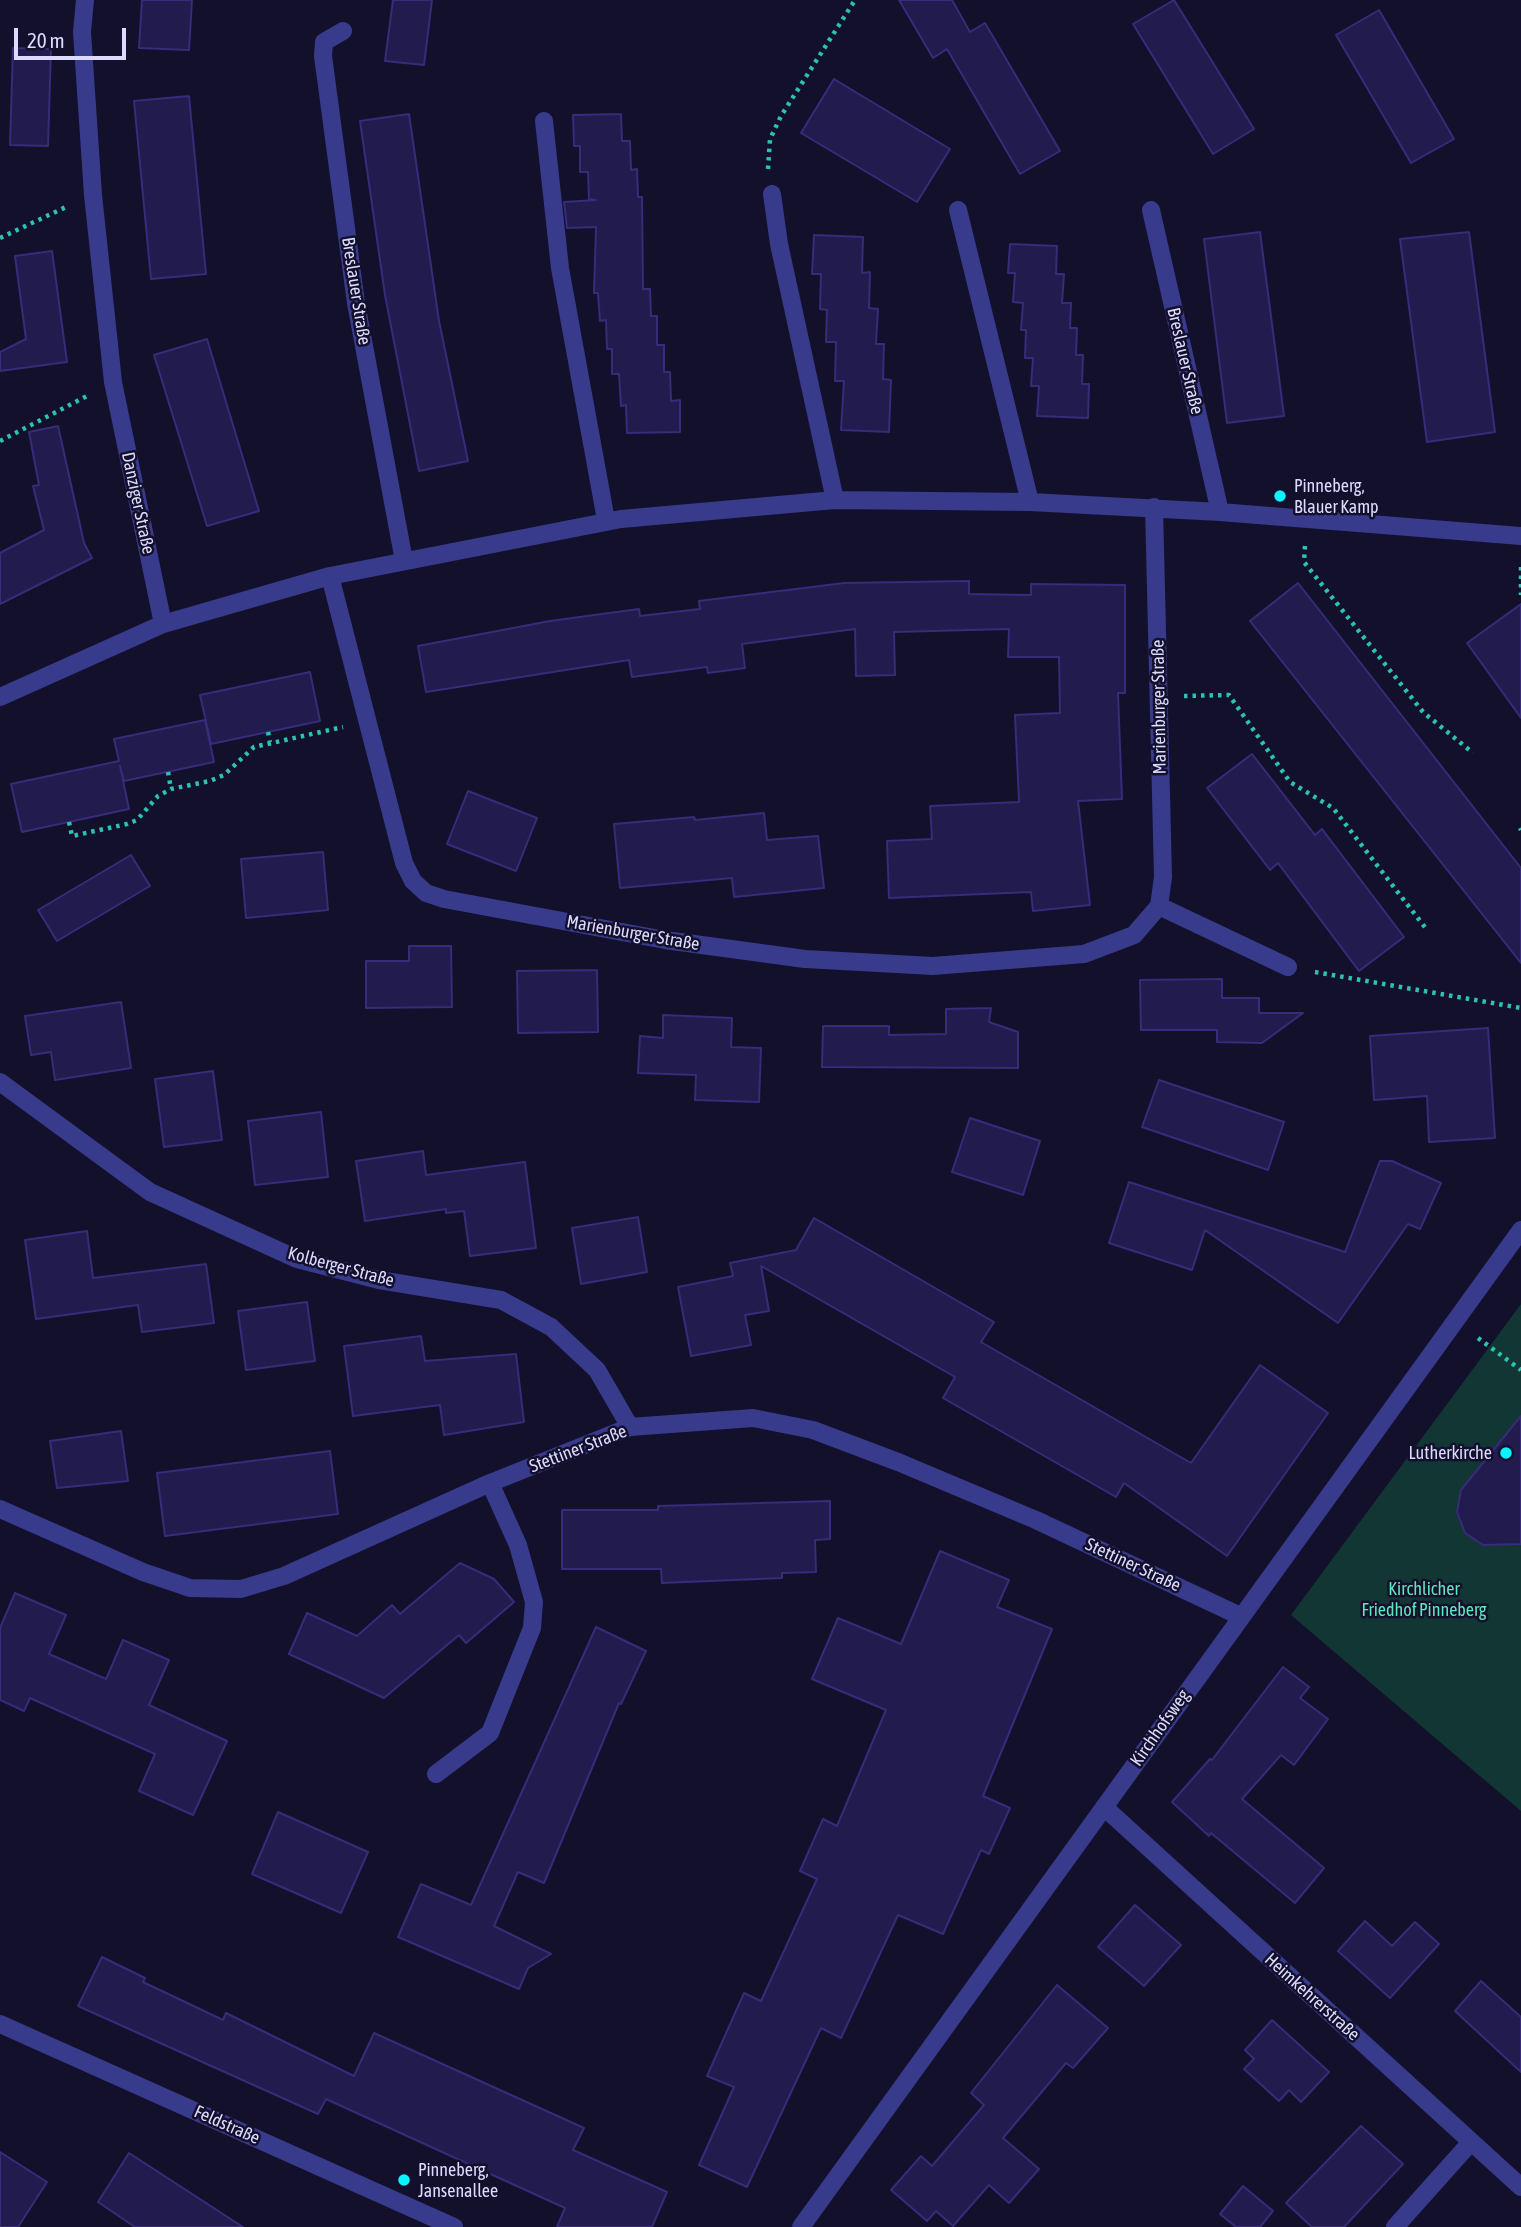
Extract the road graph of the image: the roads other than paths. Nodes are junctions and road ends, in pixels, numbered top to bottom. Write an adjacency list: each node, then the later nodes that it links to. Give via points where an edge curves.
1 (85, 0): 15 (street, Danziger Straße, via 82,32 93,195 113,382)
2 (343, 31): 13 (street, Breslauer Straße, via 324,42 323,56 356,303)
3 (544, 121): 11 (street, via 560,268)
4 (772, 194): 7 (street)
5 (1151, 209): 10 (street, Breslauer Straße)
6 (958, 210): 8 (street)
7 (835, 500): 8 (street); 11 (street)
8 (1030, 502): 9 (street)
9 (1154, 507): 10 (street); 17 (street, Marienburger Straße, via 1163,877)
10 (1220, 512): 12 (street)
11 (606, 520): 13 (street)
12 (1521, 536)
13 (404, 561): 14 (street)
14 (330, 576): 15 (street); 17 (street, Marienburger Straße, via 404,863 426,893 444,900 716,947 805,959 933,966 1084,954 1134,935)
15 (163, 624): 16 (street)
16 (0, 697)
17 (1159, 906): 18 (street)
18 (1289, 967)
19 (0, 1082): 21 (street, Kolberger Straße, via 150,1192 297,1259 379,1280 501,1300 551,1327 597,1370)
20 (1521, 1230): 24 (street, Kirchhofsweg)
21 (630, 1427): 22 (street, Stettiner Straße); 24 (street, Stettiner Straße, via 753,1418 813,1430 1036,1520)
22 (490, 1483): 23 (street, Stettiner Straße, via 296,1571 241,1589 190,1588); 25 (street, via 518,1545 534,1602 532,1628 490,1733)
23 (0, 1509)
24 (1240, 1616): 26 (street, Kirchhofsweg)
25 (436, 1774)
26 (1104, 1807): 28 (street, Heimkehrerstraße); 31 (street, Kirchhofsweg)
27 (0, 2024): 30 (street, Feldstraße)
28 (1471, 2142): 29 (street, Heimkehrerstraße); 32 (street)
29 (1521, 2187)
30 (454, 2227)
31 (801, 2227)
32 (1395, 2227)

